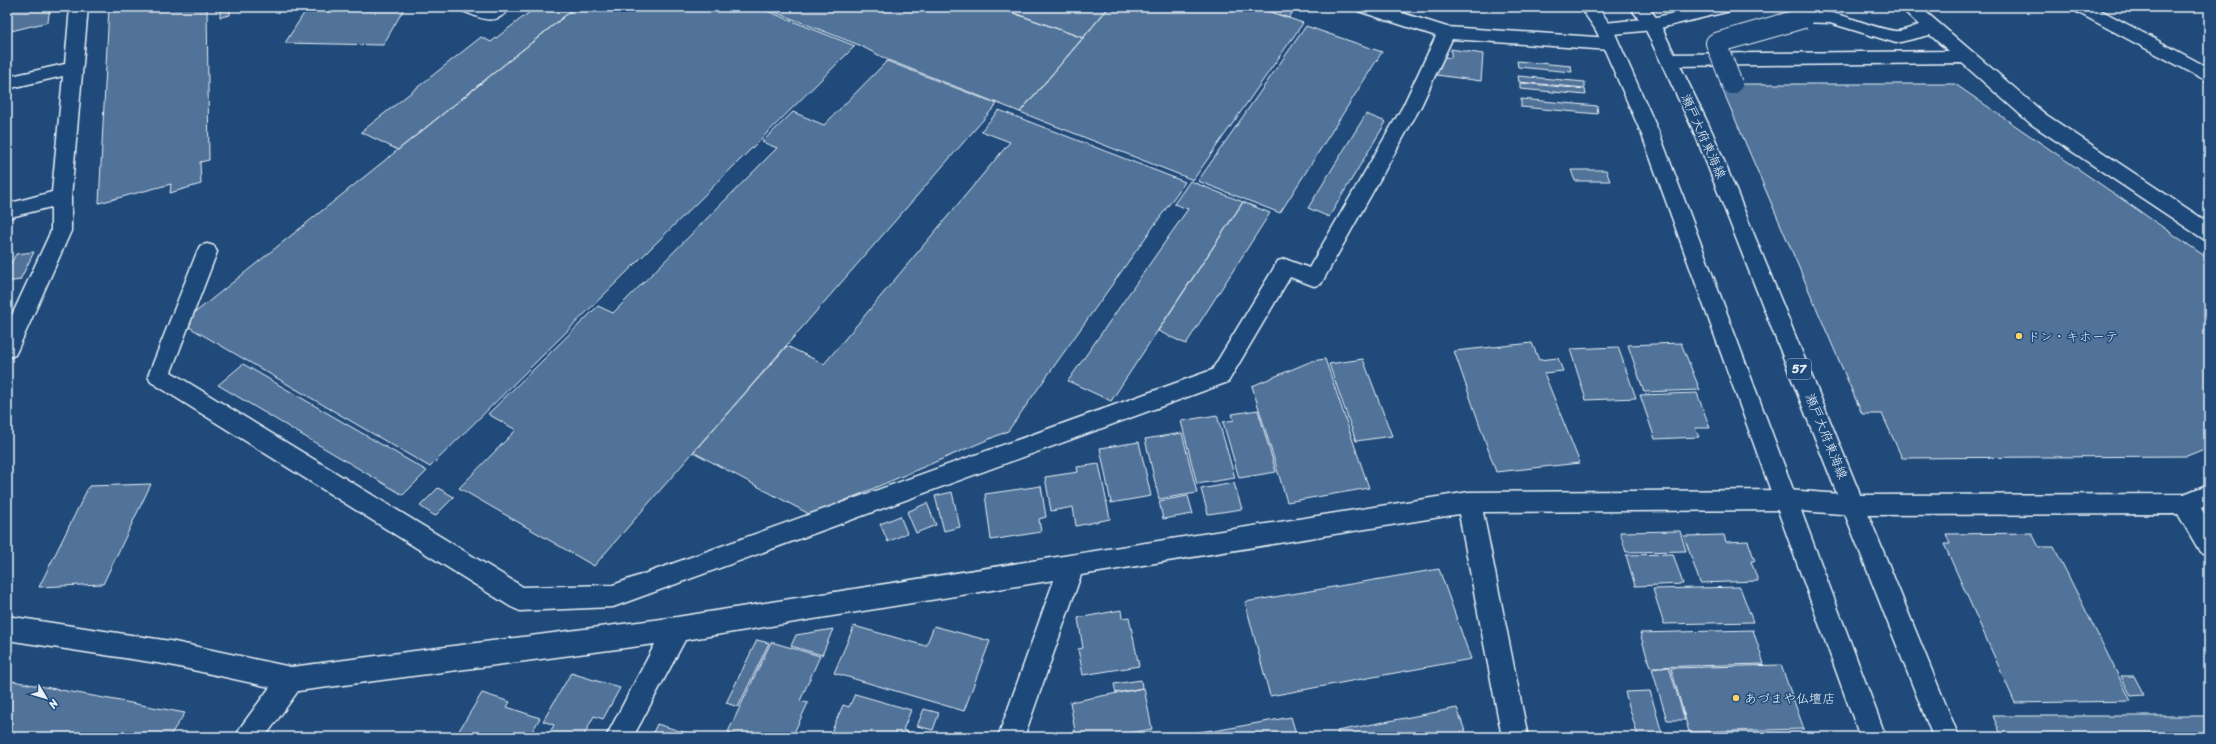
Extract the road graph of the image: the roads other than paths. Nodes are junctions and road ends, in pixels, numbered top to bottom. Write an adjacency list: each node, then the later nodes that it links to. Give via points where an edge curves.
1 (79, 7): 15 (street)
2 (469, 7): 3 (street, via 491,16)
3 (501, 7)
4 (1364, 7): 11 (street)
5 (1589, 7): 12 (street)
6 (1724, 7): 9 (street)
7 (1909, 7): 10 (street)
8 (2081, 7): 16 (street)
9 (1646, 15): 12 (street); 14 (street, 瀬戸大府東海線 / 57)
10 (1932, 28): 13 (street); 18 (street, bridge, via 1896,37 1831,17 1804,18 1716,43)
11 (1446, 33): 12 (street); 22 (street, via 1412,106 1314,278 1285,267 1220,376 613,596 520,599 159,376)
12 (1607, 37): 25 (street, via 1651,135)
13 (1966, 57): 14 (street); 21 (street, via 2038,119)
14 (1669, 60): 28 (street, 瀬戸大府東海線 / 57, via 1704,134)
15 (73, 68): 17 (street); 19 (street)
16 (2209, 76)
17 (7, 83)
18 (1732, 84)
19 (61, 197): 20 (street); 23 (street, via 61,231)
20 (7, 211)
21 (2209, 233)
22 (206, 252)
23 (7, 349)
24 (2209, 494): 27 (street)
25 (1787, 500): 26 (street); 28 (street); 38 (street)
26 (1469, 502): 30 (street); 37 (street)
27 (2185, 504): 28 (street); 29 (street)
28 (1855, 505): 39 (street, 瀬戸大府東海線 / 57)
29 (2209, 544)
30 (1072, 565): 32 (street); 36 (street)
31 (7, 628): 33 (street, via 170,653)
32 (677, 629): 33 (street); 35 (street)
33 (291, 679): 34 (street)
34 (249, 737)
35 (619, 737)
36 (1011, 737)
37 (1515, 737)
38 (1873, 737)
39 (1946, 737)

